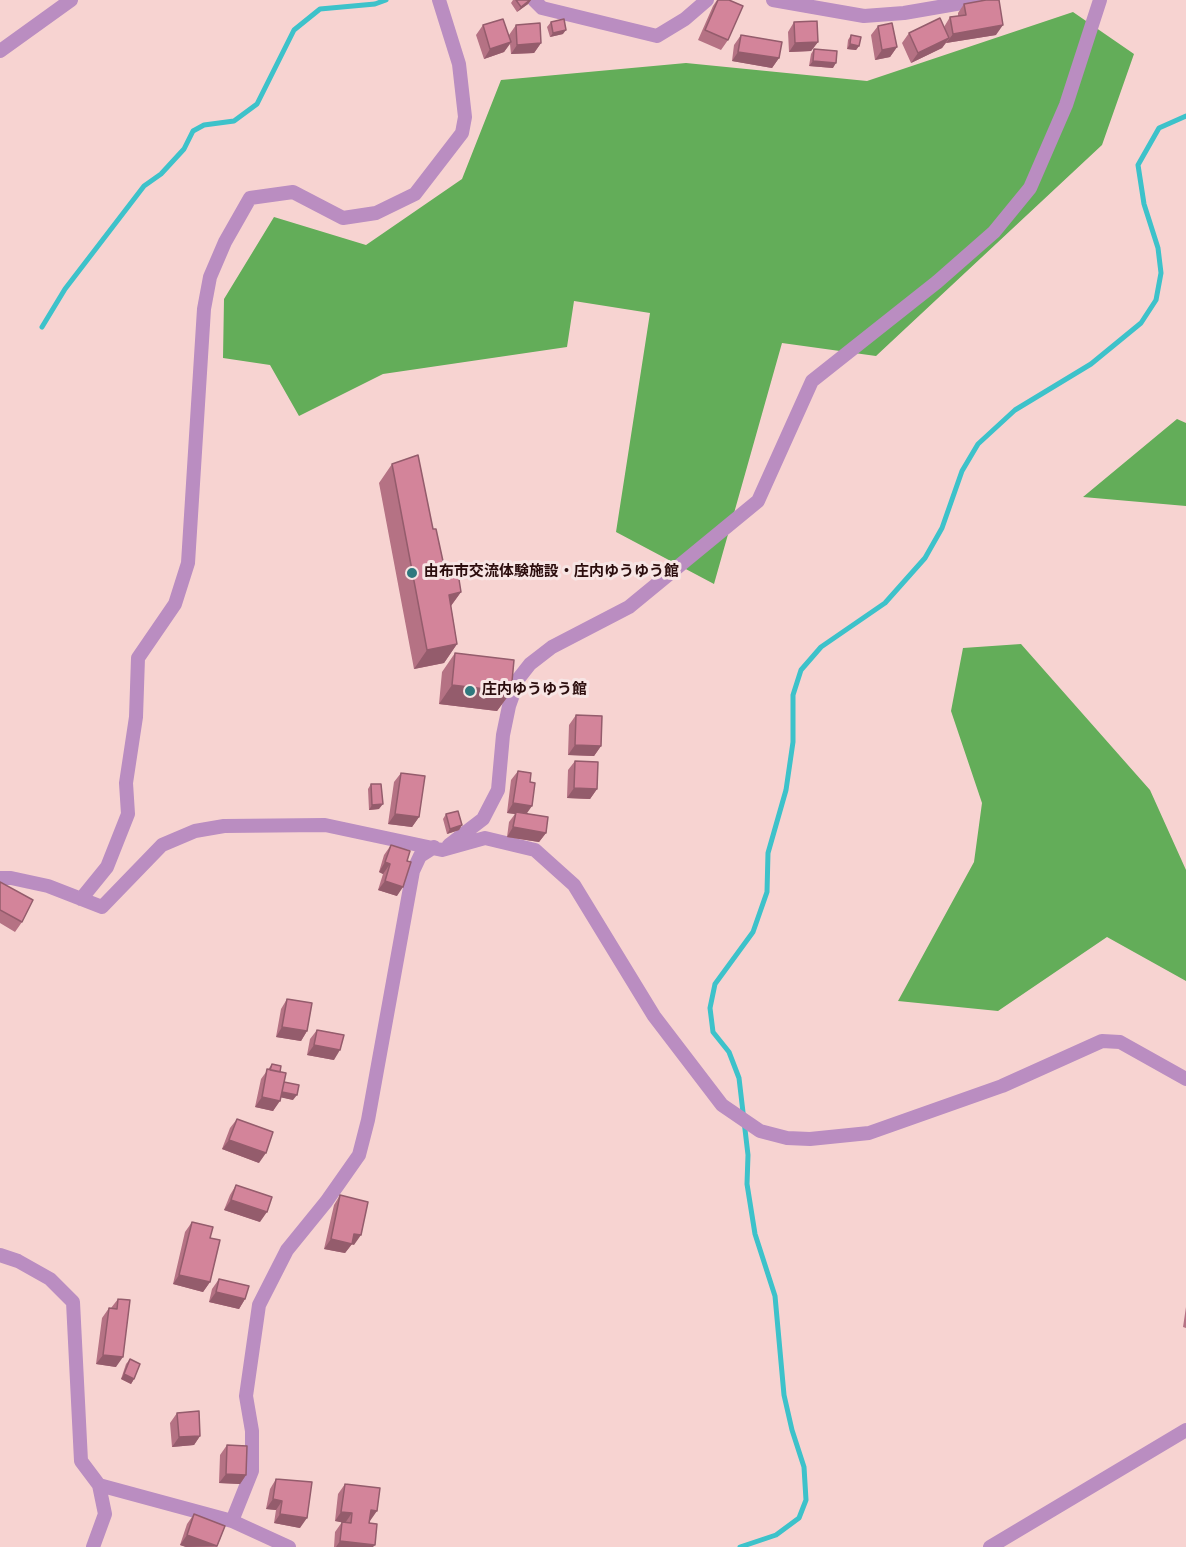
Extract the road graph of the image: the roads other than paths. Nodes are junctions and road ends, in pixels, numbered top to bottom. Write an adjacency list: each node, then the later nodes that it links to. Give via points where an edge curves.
1 (71, 0): 8 (street)
2 (439, 0): 11 (street, via 459,64 465,117 462,133 415,194 376,213 343,218 293,192 250,198 210,278 204,309 188,563 175,604 138,658 136,717 126,783 128,814 107,867)
3 (534, 0): 4 (street, via 542,8 657,36)
4 (707, 0)
5 (773, 0): 6 (street, via 864,16)
6 (979, 0)
7 (1100, 0): 9 (street, via 1066,105 1030,188 994,232 938,282 812,381 758,501 629,607 552,647 530,664 519,678 508,706 498,790 483,819)
8 (0, 51)
9 (438, 849): 11 (street, via 325,825 224,826 195,831 162,845 102,907); 12 (street, via 485,838 535,850 574,885 654,1016 722,1105 760,1131 810,1139 869,1133 1002,1086 1102,1041 1120,1042); 16 (street, via 420,856 412,871 359,1155 287,1250 260,1305 246,1396 252,1431 252,1471)
10 (0, 879): 11 (street, via 48,886)
11 (81, 899)
12 (1186, 1079)
13 (0, 1254): 15 (street, via 50,1279 73,1302 81,1461)
14 (1186, 1430): 19 (street)
15 (99, 1485): 16 (street); 17 (street, via 105,1515)
16 (232, 1521): 18 (street)
17 (93, 1547)
18 (289, 1547)
19 (990, 1547)

